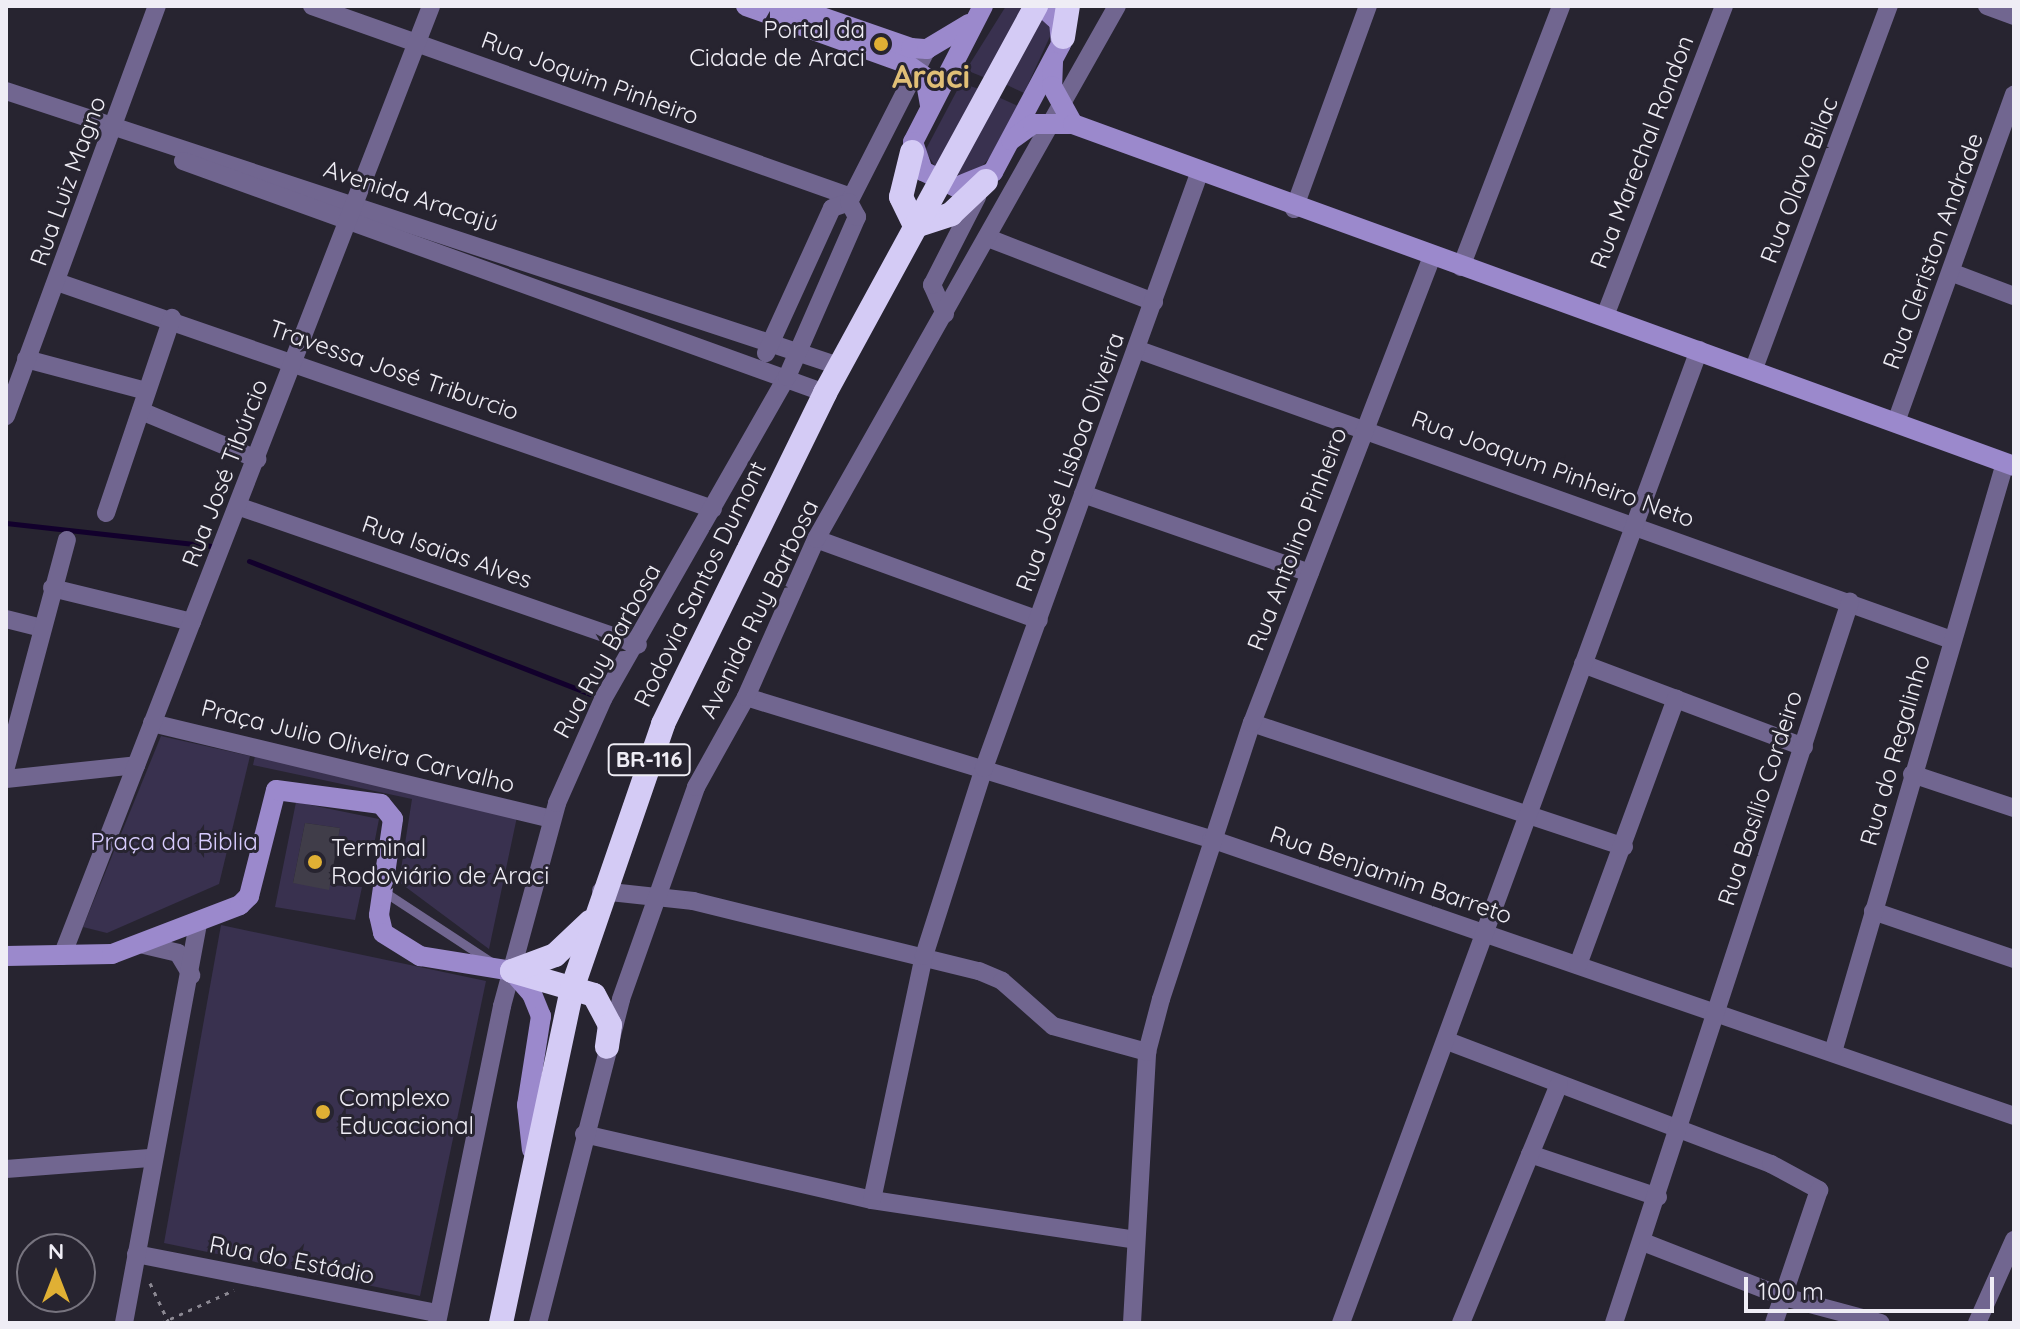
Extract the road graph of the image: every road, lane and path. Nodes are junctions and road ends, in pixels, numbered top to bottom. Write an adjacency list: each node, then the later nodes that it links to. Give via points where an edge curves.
1 (157, 6): 27 (street, Rua Luiz Magno)
2 (312, 6): 18 (street, Rua Joquim Pinheiro)
3 (431, 6): 18 (street, Rua José Tibúrcio)
4 (746, 6): 21 (main road)
5 (790, 6): 20 (main road)
6 (983, 6): 17 (main road)
7 (1039, 6): 19 (main road, via 1055,16); 32 (highway, Rodovia Santos Dumont / BR-116)
8 (1068, 6): 19 (highway)
9 (1080, 6): 19 (street)
10 (1117, 6): 26 (street, Avenida Ruy Barbosa)
11 (1368, 6): 35 (street)
12 (1561, 6): 40 (street)
13 (1724, 6): 46 (street, Rua Marechal Rondon)
14 (1889, 6): 56 (street, Rua Olavo Bilac)
15 (1987, 6): 16 (street)
16 (2014, 16)
17 (969, 24): 20 (main road); 25 (main road)
18 (418, 41): 34 (street, Rua Joquim Pinheiro); 36 (street, Rua José Tibúrcio)
19 (1058, 47): 26 (main road, via 1051,78); 29 (main road)
20 (927, 49): 21 (street)
21 (915, 69): 25 (main road, via 925,77); 34 (street)
22 (6, 91): 27 (street, Avenida Aracajú)
23 (2014, 95): 28 (street, Rua Cleriston Andrade)
24 (6, 101): 27 (street, Avenida Aracajú)
25 (930, 105): 30 (main road)
26 (1064, 118): 29 (main road, via 1033,124); 31 (main road); 38 (street, Avenida Ruy Barbosa)
27 (112, 131): 36 (street, Avenida Aracajú); 42 (street, Rua Luiz Magno)
28 (2008, 137): 41 (street, Rua Cleriston Andrade)
29 (1011, 140): 33 (main road)
30 (912, 152): 32 (main road); 37 (highway, via 901,197)
31 (1200, 171): 35 (main road); 44 (street, Rua José Lisboa Oliveira)
32 (939, 180): 33 (main road, via 964,188); 37 (highway, Rodovia Santos Dumont / BR-116)
33 (986, 181): 37 (highway, via 951,214); 45 (street, via 932,285)
34 (850, 199): 48 (street, via 832,208); 51 (street, Rua Ruy Barbosa, via 857,217)
35 (1294, 209): 39 (main road)
36 (353, 210): 48 (street, Avenida Aracajú); 53 (street, Rua José Tibúrcio); 55 (street, Avenida Aracajú)
37 (915, 226): 54 (highway, Rodovia Santos Dumont / BR-116)
38 (988, 238): 44 (street); 45 (street, Avenida Ruy Barbosa)
39 (1432, 257): 40 (main road); 63 (street, Rua Antolino Pinheiro)
40 (1461, 267): 46 (main road)
41 (1953, 273): 43 (street); 62 (street, Rua Cleriston Andrade)
42 (57, 282): 47 (street, Travessa José Triburcio); 52 (street, Rua Luiz Magno)
43 (2014, 296)
44 (1154, 302): 49 (street, Rua José Lisboa Oliveira)
45 (945, 314): 71 (street, Avenida Ruy Barbosa)
46 (1605, 316): 50 (main road)
47 (172, 318): 53 (street, Travessa José Triburcio); 58 (street)
48 (770, 342): 51 (street, Avenida Aracajú); 55 (street)
49 (1136, 349): 63 (street, Rua Joaqum Pinheiro Neto); 66 (street, Rua José Lisboa Oliveira)
50 (1699, 350): 56 (main road); 70 (street)
51 (799, 352): 54 (street, Avenida Aracajú); 57 (street, Rua Ruy Barbosa)
52 (26, 359): 58 (street); 61 (street, Rua Luiz Magno)
53 (295, 359): 64 (street, Rua José Tibúrcio); 68 (street, Travessa José Triburcio)
54 (839, 366): 59 (highway, Rodovia Santos Dumont / BR-116)
55 (760, 367): 57 (street, Avenida Aracajú)
56 (1753, 371): 62 (main road)
57 (787, 377): 59 (street, Avenida Aracajú); 68 (street, Rua Ruy Barbosa)
58 (146, 391): 60 (street)
59 (825, 393): 99 (highway, Rodovia Santos Dumont / BR-116, via 683,679)
60 (141, 411): 64 (street); 69 (street)
61 (6, 416)
62 (1896, 422): 65 (main road)
63 (1366, 425): 70 (street, Rua Joaqum Pinheiro Neto); 73 (street, Rua Antolino Pinheiro)
64 (257, 459): 67 (street, Rua José Tibúrcio)
65 (2010, 465): 80 (street, Rua do Regalinho)
66 (1083, 494): 73 (street); 77 (street, Rua José Lisboa Oliveira)
67 (240, 507): 78 (street, Rua José Tibúrcio); 81 (street, Rua Isaias Alves)
68 (713, 509): 81 (street, Rua Ruy Barbosa)
69 (106, 513)
70 (1633, 525): 75 (street, Rua Joaqum Pinheiro Neto); 82 (street)
71 (816, 539): 77 (street); 83 (street, Avenida Ruy Barbosa)
72 (67, 540): 74 (street)
73 (1310, 573): 86 (street, Rua Antolino Pinheiro)
74 (52, 588): 78 (street); 79 (street)
75 (1850, 602): 80 (street, Rua Joaqum Pinheiro Neto); 87 (street, Rua Basílio Cordeiro)
76 (6, 619): 79 (street)
77 (1039, 620): 90 (street, Rua José Lisboa Oliveira)
78 (192, 622): 85 (street, Rua José Tibúrcio)
79 (41, 628): 89 (street)
80 (1952, 640): 91 (street, Rua do Regalinho)
81 (638, 645): 95 (street, Rua Ruy Barbosa, via 582,740)
82 (1583, 664): 84 (street); 94 (street)
83 (746, 697): 90 (street, Rua Benjamim Barreto); 100 (street, Avenida Ruy Barbosa, via 696,787)
84 (1676, 698): 87 (street); 97 (street)
85 (152, 723): 88 (street, Rua José Tibúrcio); 95 (street, Praça Julio Oliveira Carvalho)
86 (1252, 723): 94 (street); 96 (street, Rua Antolino Pinheiro)
87 (1804, 747): 114 (street, Rua Basílio Cordeiro)
88 (136, 765): 92 (street); 107 (street, Rua José Tibúrcio)
89 (6, 767)
90 (984, 768): 96 (street, Rua Benjamim Barreto); 108 (street, Rua José Lisboa Oliveira)
91 (1912, 774): 93 (street); 101 (street, Rua do Regalinho)
92 (6, 779)
93 (2014, 808)
94 (1529, 818): 97 (street); 104 (street)
95 (551, 819): 111 (street, Rua Ruy Barbosa)
96 (1211, 839): 104 (street, Rua Benjamim Barreto); 117 (street, Rua Antolino Pinheiro)
97 (1624, 847): 110 (street)
98 (382, 890): 103 (main road, via 391,809 290,787 270,799 249,896); 111 (lane); 111 (main road, via 379,925 396,946)
99 (601, 891): 100 (street); 102 (highway, Rodovia Santos Dumont / BR-116)
100 (656, 898): 108 (street); 116 (street, Avenida Ruy Barbosa)
101 (1873, 911): 109 (street); 118 (street, Rua do Regalinho)
102 (592, 920): 111 (highway, via 555,955); 113 (highway, Rodovia Santos Dumont / BR-116)
103 (198, 923): 105 (main road); 112 (street)
104 (1489, 934): 110 (street, Rua Benjamim Barreto); 115 (street)
105 (144, 945): 107 (main road); 112 (street, via 178,953)
106 (6, 956): 107 (main road)
107 (62, 956)
108 (924, 956): 117 (street, via 992,975 1059,1028); 128 (street, Rua José Lisboa Oliveira)
109 (2014, 959)
110 (1578, 965): 114 (street, Rua Benjamim Barreto)
111 (503, 968): 113 (highway); 123 (main road, via 541,1016 527,1105); 135 (street, Rua Ruy Barbosa)
112 (191, 975): 125 (street)
113 (572, 989): 116 (highway, via 602,1002); 123 (highway, Rodovia Santos Dumont / BR-116)
114 (1715, 1009): 118 (street, Rua Benjamim Barreto); 121 (street, Rua Basílio Cordeiro)
115 (1450, 1042): 119 (street); 142 (street)
116 (607, 1047): 122 (street, Avenida Ruy Barbosa)
117 (1147, 1052): 129 (street, Rua Antolino Pinheiro)
118 (1833, 1052): 120 (street, Rua Benjamim Barreto)
119 (1559, 1084): 121 (street); 124 (street)
120 (2014, 1116)
121 (1680, 1129): 127 (street, Rua Basílio Cordeiro); 134 (street, via 1819,1190)
122 (584, 1134): 128 (street); 140 (street, Avenida Ruy Barbosa)
123 (532, 1150): 139 (highway, Rodovia Santos Dumont / BR-116)
124 (1530, 1154): 127 (street); 143 (street)
125 (150, 1158): 126 (street); 132 (street)
126 (6, 1169)
127 (1658, 1197): 131 (street, Rua Basílio Cordeiro)
128 (872, 1200): 129 (street)
129 (1136, 1240): 141 (street, Rua Antolino Pinheiro)
130 (2014, 1240): 147 (street)
131 (1643, 1242): 134 (street); 144 (street, Rua Basílio Cordeiro)
132 (136, 1254): 133 (street, Rua do Estádio); 136 (path); 137 (street)
133 (259, 1279): 135 (street, Rua do Estádio); 136 (path)
134 (1784, 1297): 145 (street); 146 (street)
135 (438, 1318)
136 (168, 1321): 138 (path)
137 (124, 1323)
138 (161, 1323)
139 (501, 1323)
140 (538, 1323)
141 (1132, 1323)
142 (1341, 1323)
143 (1461, 1323)
144 (1614, 1323)
145 (1774, 1323)
146 (1881, 1323)
147 (1977, 1323)

